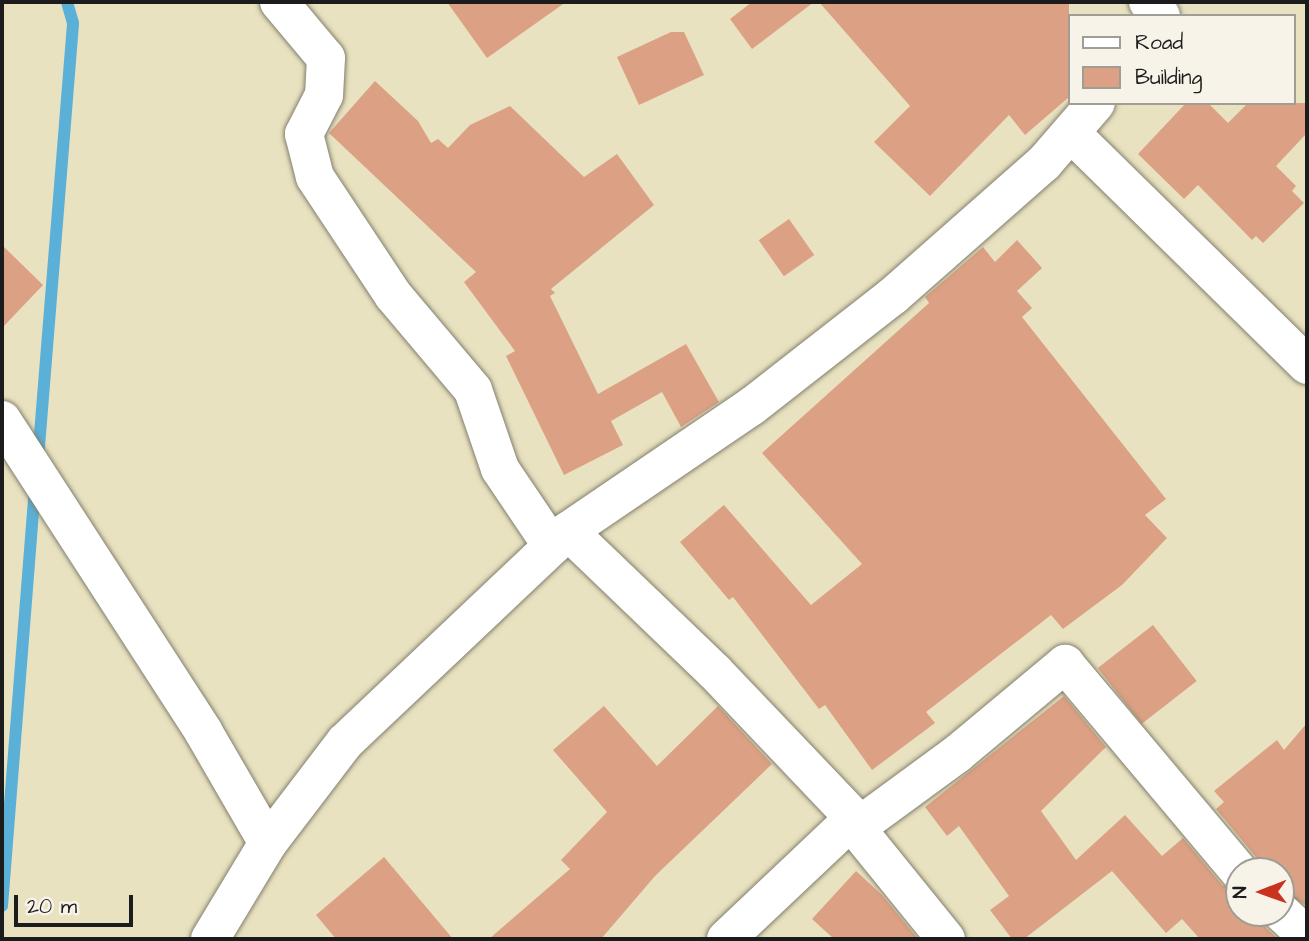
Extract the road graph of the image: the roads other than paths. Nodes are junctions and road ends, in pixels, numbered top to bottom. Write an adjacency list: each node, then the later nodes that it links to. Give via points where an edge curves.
1 (279, 2): 6 (street, via 326,58 324,95 304,134 315,177 393,295 473,390 500,469)
2 (1094, 105): 3 (street)
3 (1071, 133): 4 (street); 6 (street, via 1044,163 893,296 752,407)
4 (1307, 365)
5 (2, 421): 8 (street, via 203,731)
6 (560, 538): 7 (street, via 715,672); 8 (street, via 345,742)
7 (855, 823): 9 (street, via 957,754 1065,664); 11 (street); 12 (street)
8 (268, 843): 10 (street)
9 (1226, 857)
10 (210, 939)
11 (726, 939)
12 (946, 939)

